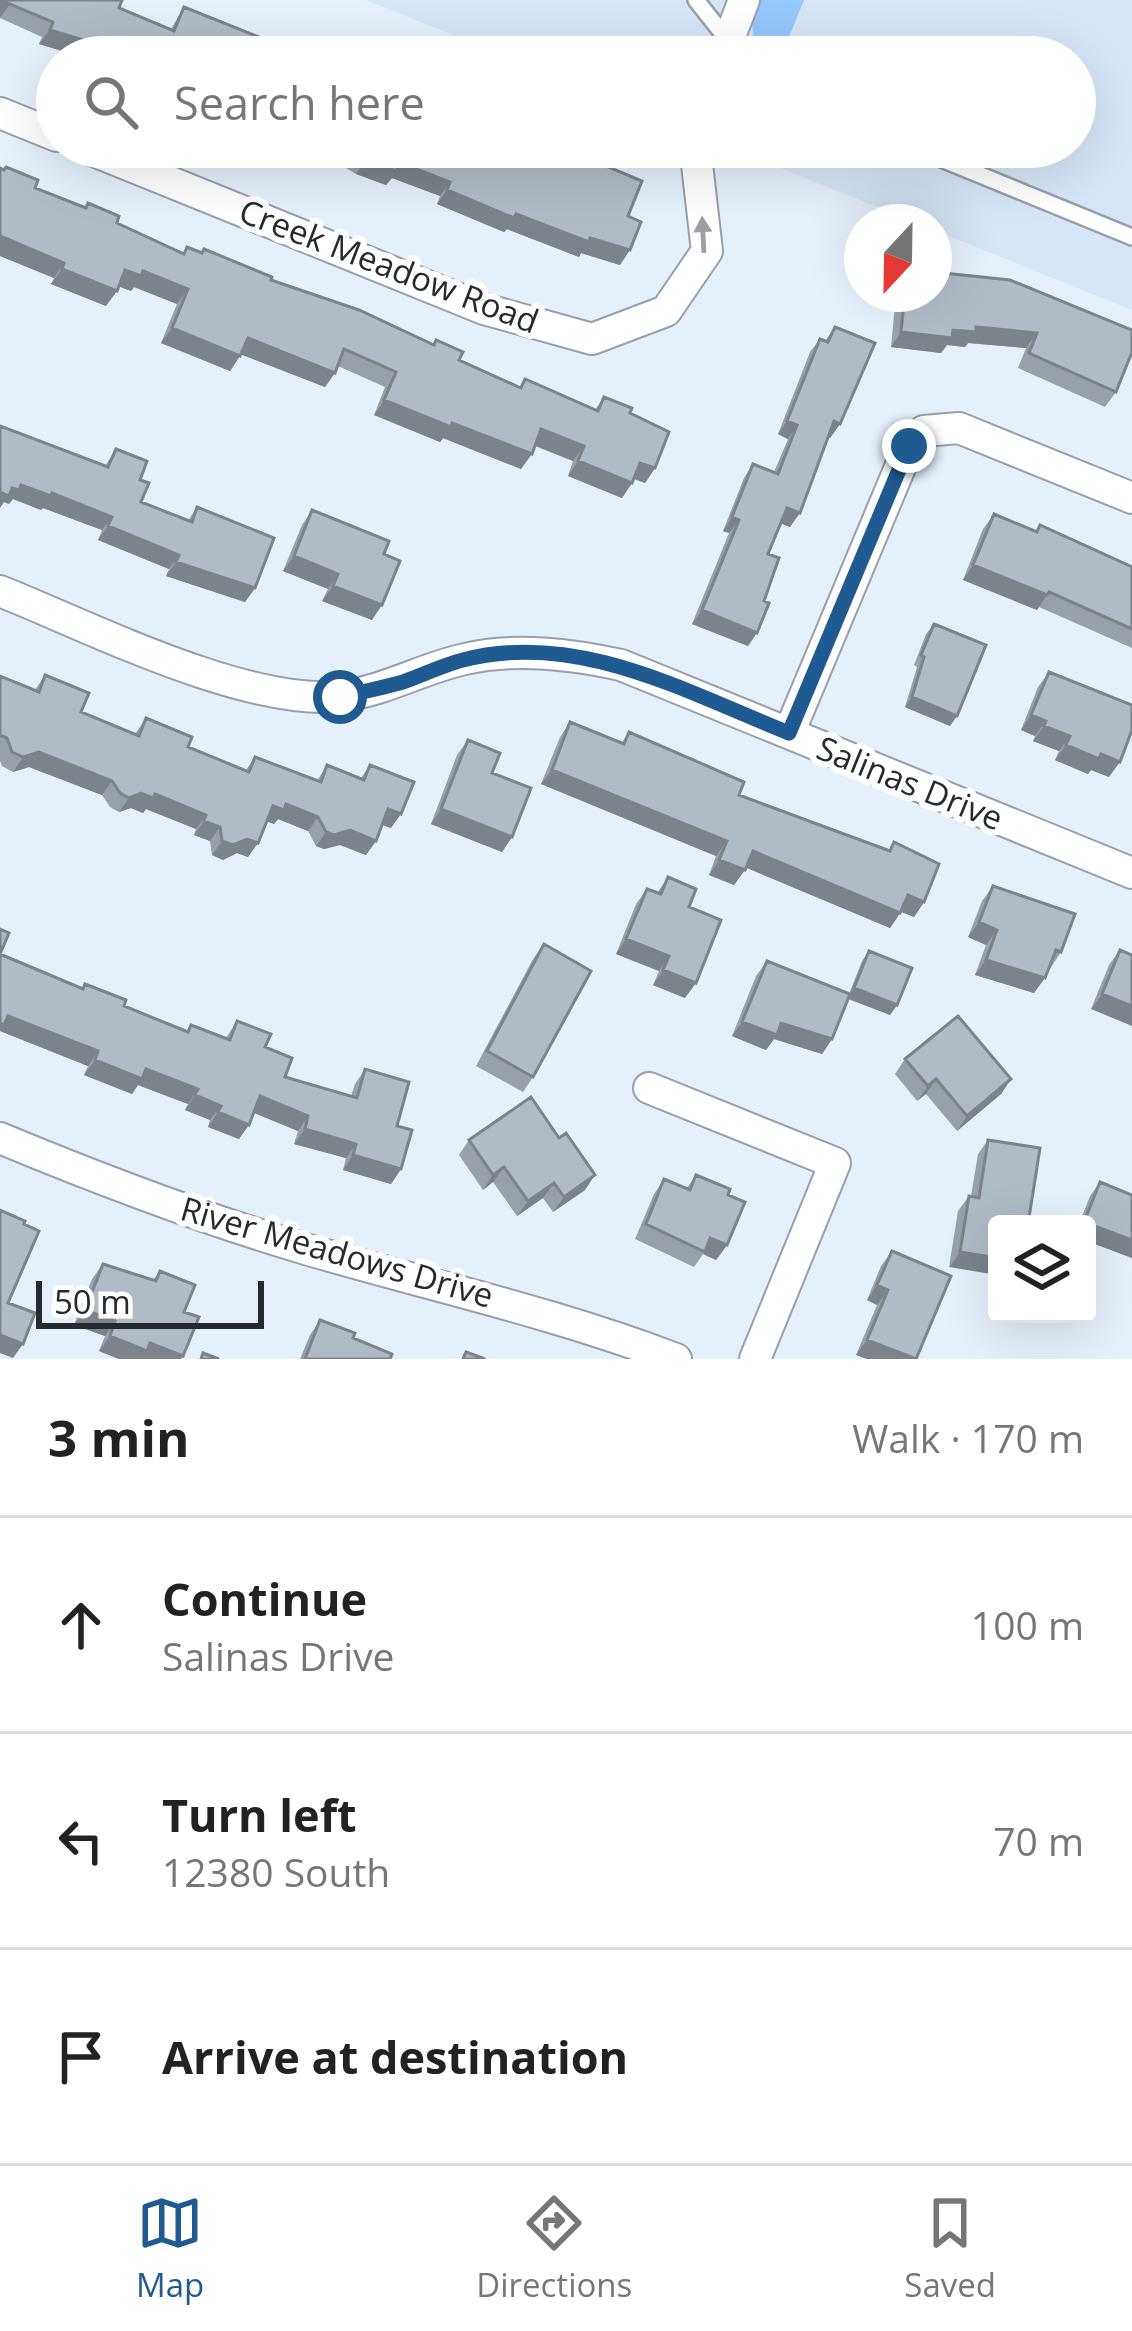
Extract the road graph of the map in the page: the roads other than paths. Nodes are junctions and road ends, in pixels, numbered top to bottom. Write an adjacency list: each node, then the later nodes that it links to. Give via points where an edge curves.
1 (696, 0): 3 (lane)
2 (744, 0): 4 (street)
3 (720, 36)
4 (734, 36)
5 (0, 113): 6 (street)
6 (36, 128)
7 (136, 168): 8 (street, Creek Meadow Road, one-way to 8, via 484,309 592,338 666,311 706,251)
8 (697, 168)
9 (963, 168): 10 (lane)
10 (1132, 238)
11 (1132, 498): 13 (street, via 959,428 924,431 909,446)
12 (0, 591): 13 (street, Salinas Drive, via 221,679 279,694 340,697 465,659 574,655 621,665)
13 (789, 733): 14 (street, Salinas Drive)
14 (1132, 873)
15 (649, 1088): 18 (street, via 835,1163)
16 (0, 1138): 17 (street, River Meadows Drive, via 308,1250 486,1296)
17 (676, 1359)
18 (755, 1359)

